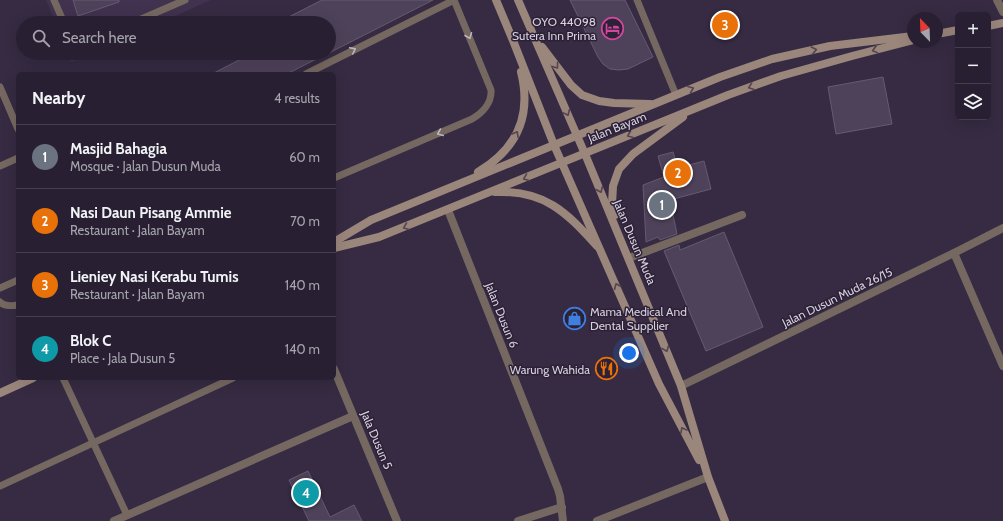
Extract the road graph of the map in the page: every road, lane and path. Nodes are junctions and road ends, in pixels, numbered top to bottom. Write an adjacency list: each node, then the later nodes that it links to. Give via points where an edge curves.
1 (54, 0): 8 (lane)
2 (185, 0): 9 (lane)
3 (496, 0): 17 (main road)
4 (518, 0): 14 (main road, Jalan Dusun Muda)
5 (637, 0): 22 (lane)
6 (997, 0): 7 (street)
7 (1003, 12)
8 (61, 16)
9 (148, 16)
10 (1003, 24): 11 (main road)
11 (991, 26)
12 (955, 31): 13 (main road)
13 (943, 33)
14 (533, 35): 23 (main road, one-way to 23, via 571,85 582,95 614,104); 26 (main road, Jalan Dusun Muda, one-way to 26)
15 (907, 37): 22 (main road, one-way to 15, via 772,59 830,46)
16 (907, 42): 24 (main road, Jalan Bayam, one-way to 24, via 781,76)
17 (514, 43): 27 (main road); 33 (main road, one-way to 17, via 500,156 518,131 525,96)
18 (336, 59): 32 (lane, one-way to 32, via 454,0 491,90 490,101 478,116)
19 (334, 60): 20 (lane, one-way to 19)
20 (310, 72)
21 (0, 87): 25 (lane)
22 (676, 95): 23 (main road)
23 (654, 104): 26 (main road)
24 (694, 109): 28 (main road, Jalan Bayam, one-way to 28); 39 (main road, via 633,154 619,169 613,186 612,204)
25 (16, 124)
26 (577, 136): 27 (main road); 28 (main road, Jalan Dusun Muda)
27 (554, 145): 30 (main road); 33 (main road)
28 (585, 154): 30 (main road, Jalan Bayam); 39 (main road, Jalan Dusun Muda, one-way to 39)
29 (16, 159): 31 (lane)
30 (562, 163): 34 (main road, Jalan Bayam, one-way to 34); 41 (main road)
31 (0, 166)
32 (336, 177)
33 (455, 186): 38 (main road, via 371,220)
34 (489, 193): 35 (main road, Jalan Bayam); 41 (main road, via 510,192 542,199 571,219)
35 (448, 210): 40 (main road, Jalan Bayam, one-way to 40, via 380,237); 59 (street, Jalan Dusun 6, via 558,489)
36 (742, 215): 43 (street)
37 (1003, 228): 42 (street, Jalan Dusun Muda 26/15)
38 (336, 241)
39 (622, 243): 43 (main road, Jalan Dusun Muda)
40 (336, 248)
41 (601, 251): 57 (main road, one-way to 41, via 659,384)
42 (954, 253): 48 (street); 53 (street, Jalan Dusun Muda 26/15)
43 (629, 258): 53 (main road, Jalan Dusun Muda, one-way to 53)
44 (16, 281): 45 (lane)
45 (0, 288)
46 (0, 302): 47 (lane)
47 (16, 305)
48 (1003, 366)
49 (336, 374): 55 (street, Jala Dusun 5)
50 (29, 380): 54 (main road)
51 (65, 380): 56 (lane)
52 (229, 380): 56 (lane)
53 (681, 386): 57 (main road, Jalan Dusun Muda)
54 (0, 393)
55 (353, 416): 60 (street); 62 (street, Jala Dusun 5)
56 (94, 443): 58 (lane); 60 (lane)
57 (708, 477): 65 (street); 66 (main road, Jalan Dusun Muda)
58 (0, 486)
59 (562, 507): 63 (street); 64 (street, Jalan Dusun 6)
60 (128, 515): 61 (street)
61 (114, 521)
62 (397, 521)
63 (518, 521)
64 (563, 521)
65 (597, 521)
66 (725, 521)

